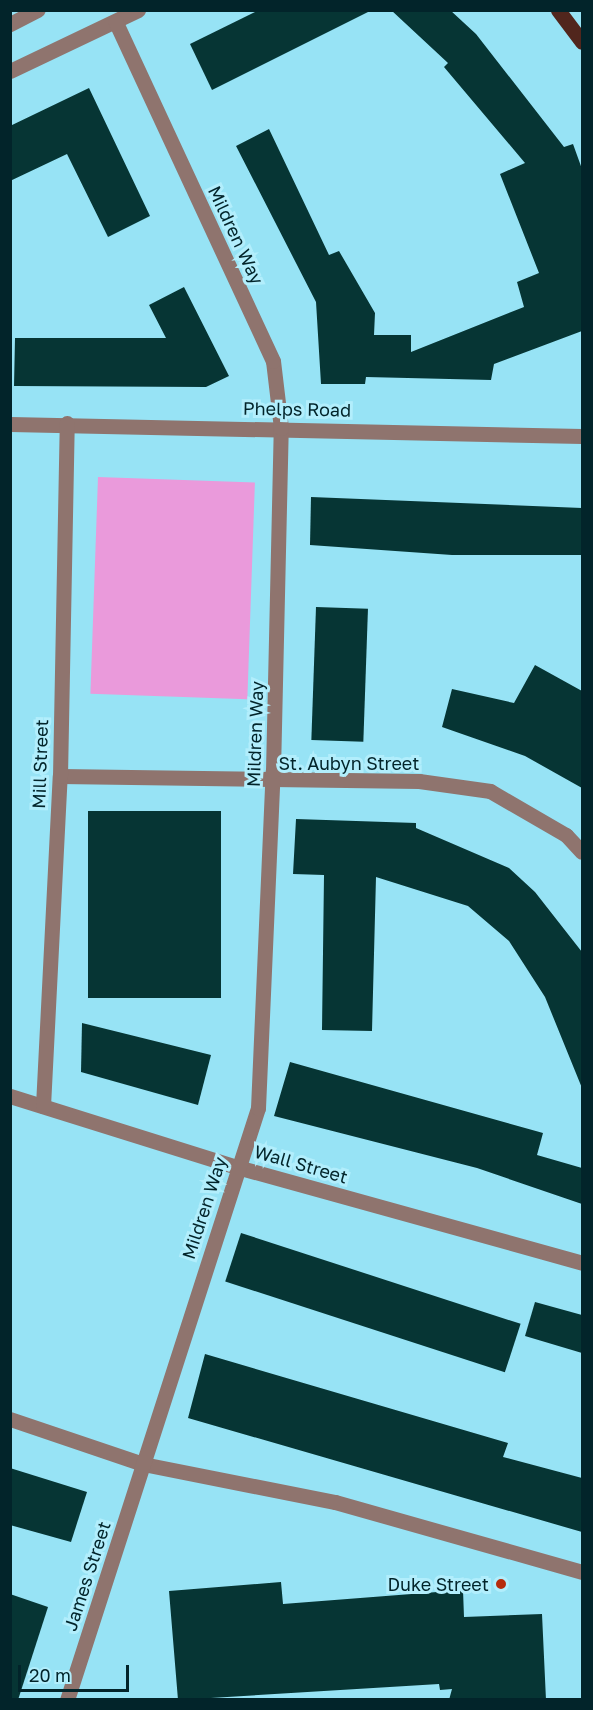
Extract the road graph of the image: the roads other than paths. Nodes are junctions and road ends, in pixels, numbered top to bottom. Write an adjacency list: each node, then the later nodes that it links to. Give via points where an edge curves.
1 (38, 10): 4 (street)
2 (558, 10): 5 (main road)
3 (126, 14): 6 (street); 9 (street, Mildren Way, via 273,361)
4 (10, 24)
5 (582, 42)
6 (10, 71)
7 (67, 423): 8 (street, Phelps Road); 9 (street, Phelps Road); 11 (street, Mill Street)
8 (10, 424)
9 (281, 428): 10 (street, Phelps Road); 12 (street, Mildren Way)
10 (582, 435)
11 (60, 776): 12 (street, St. Aubyn Street); 15 (street, Mill Street)
12 (273, 782): 13 (street, St. Aubyn Street, via 418,781 490,791 566,836); 16 (street, Mildren Way, via 258,1108)
13 (582, 852)
14 (10, 1096): 15 (street, Wall Street)
15 (43, 1106): 16 (street, Wall Street)
16 (237, 1167): 17 (street, Wall Street); 19 (street, Mildren Way)
17 (582, 1263)
18 (10, 1419): 19 (street)
19 (143, 1464): 20 (street, via 335,1502); 21 (street, James Street)
20 (582, 1572)
21 (67, 1700)

